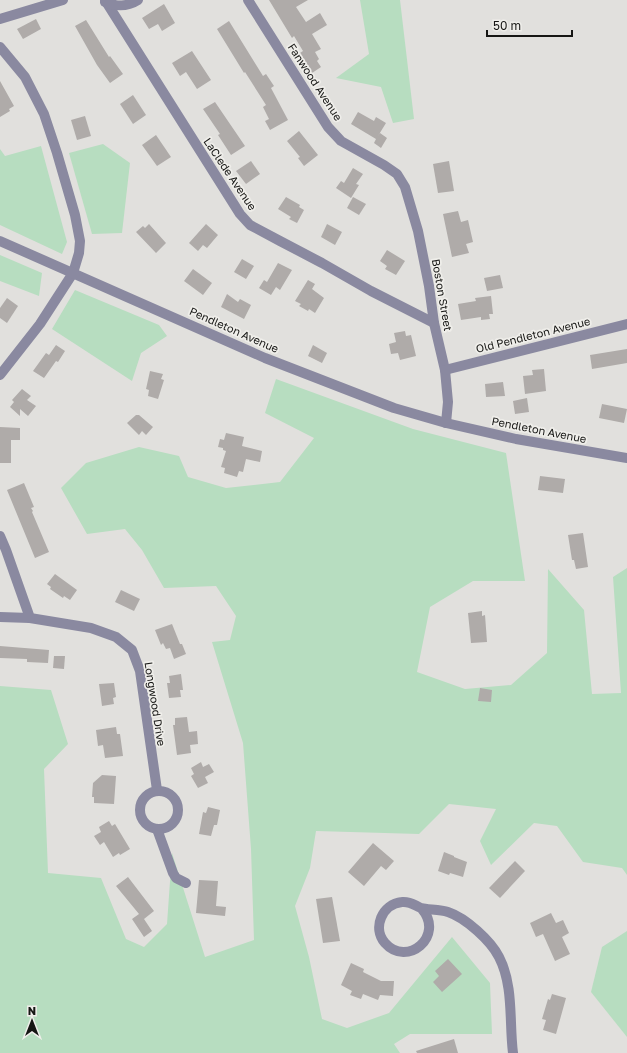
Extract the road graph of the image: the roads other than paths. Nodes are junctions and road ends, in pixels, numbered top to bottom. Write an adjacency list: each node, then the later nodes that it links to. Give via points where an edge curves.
1 (63, 0): 5 (street)
2 (138, 0): 4 (street, via 132,4 119,6)
3 (248, 0): 7 (street, Fanwood Avenue, via 328,127 341,141)
4 (104, 1): 10 (street, LaClede Avenue, via 240,214 250,225)
5 (0, 19)
6 (0, 47): 9 (street, via 24,77 44,114 58,153 80,241)
7 (397, 174): 10 (street, Boston Street, via 404,187 418,231)
8 (0, 241): 9 (street, Pendleton Avenue)
9 (73, 273): 13 (street, via 40,324); 14 (street, Pendleton Avenue, via 265,358 394,408)
10 (434, 323): 12 (street, Boston Street)
11 (627, 324): 12 (street, Old Pendleton Avenue)
12 (445, 370): 14 (street, Boston Street, via 448,402)
13 (0, 375)
14 (446, 423): 15 (street, Pendleton Avenue, via 516,439)
15 (627, 458)
16 (0, 536): 18 (street)
17 (0, 617): 18 (street, Longwood Drive)
18 (30, 618): 19 (street, Longwood Drive, via 91,628 116,637 132,650 140,671)
19 (157, 790): 20 (street, via 146,796 140,813 146,824); 20 (street, via 170,793 175,798 179,810 174,823)
20 (157, 829): 21 (street, via 173,873 176,878)
21 (186, 883)
22 (422, 908): 22 (street, via 427,915 430,928 421,946 405,952 397,951 386,944 379,927 380,918 385,911 401,902); 23 (street, via 459,916 486,940 499,957 507,984)
23 (512, 1053)

